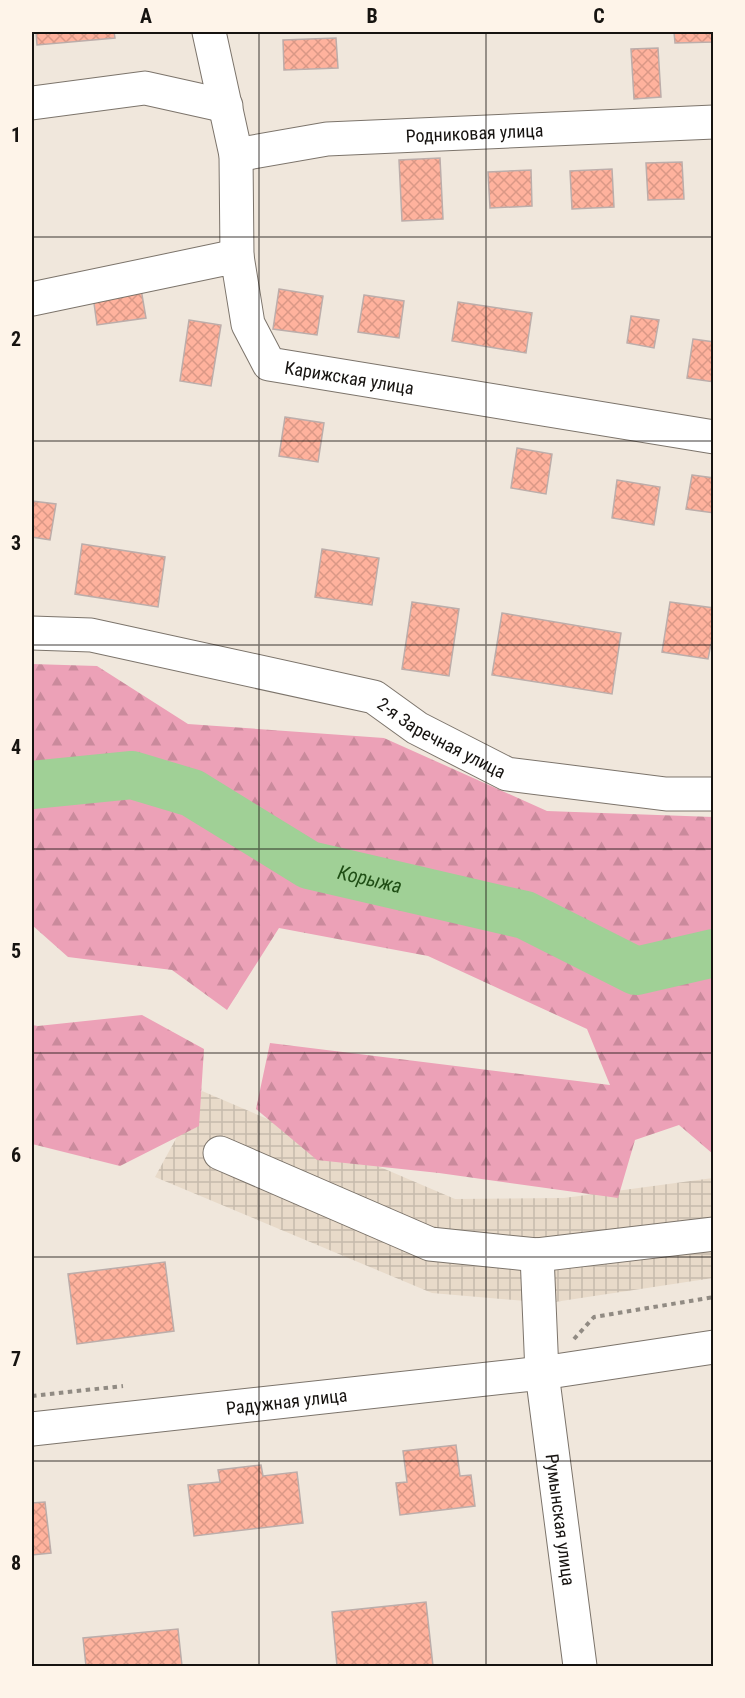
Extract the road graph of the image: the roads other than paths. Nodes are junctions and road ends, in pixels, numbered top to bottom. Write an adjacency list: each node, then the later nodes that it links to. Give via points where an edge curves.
1 (209, 32): 3 (street)
2 (32, 103): 3 (street, via 145,87)
3 (226, 106): 5 (street)
4 (714, 122): 5 (street, Родниковая улица, via 327,139)
5 (236, 155): 6 (street)
6 (237, 256): 7 (street); 8 (street, Карижская улица, via 248,324 269,364)
7 (32, 298)
8 (714, 437)
9 (32, 633): 10 (street, 2-я Заречная улица, via 91,635 374,697 417,728 507,774 666,794)
10 (714, 794)
11 (220, 1153): 13 (street, via 430,1244)
12 (714, 1234): 13 (street)
13 (537, 1255): 15 (street, Румынская улица)
14 (714, 1347): 15 (street, Радужная улица)
15 (542, 1373): 16 (street, Радужная улица); 17 (street, Румынская улица)
16 (32, 1430)
17 (579, 1666)

